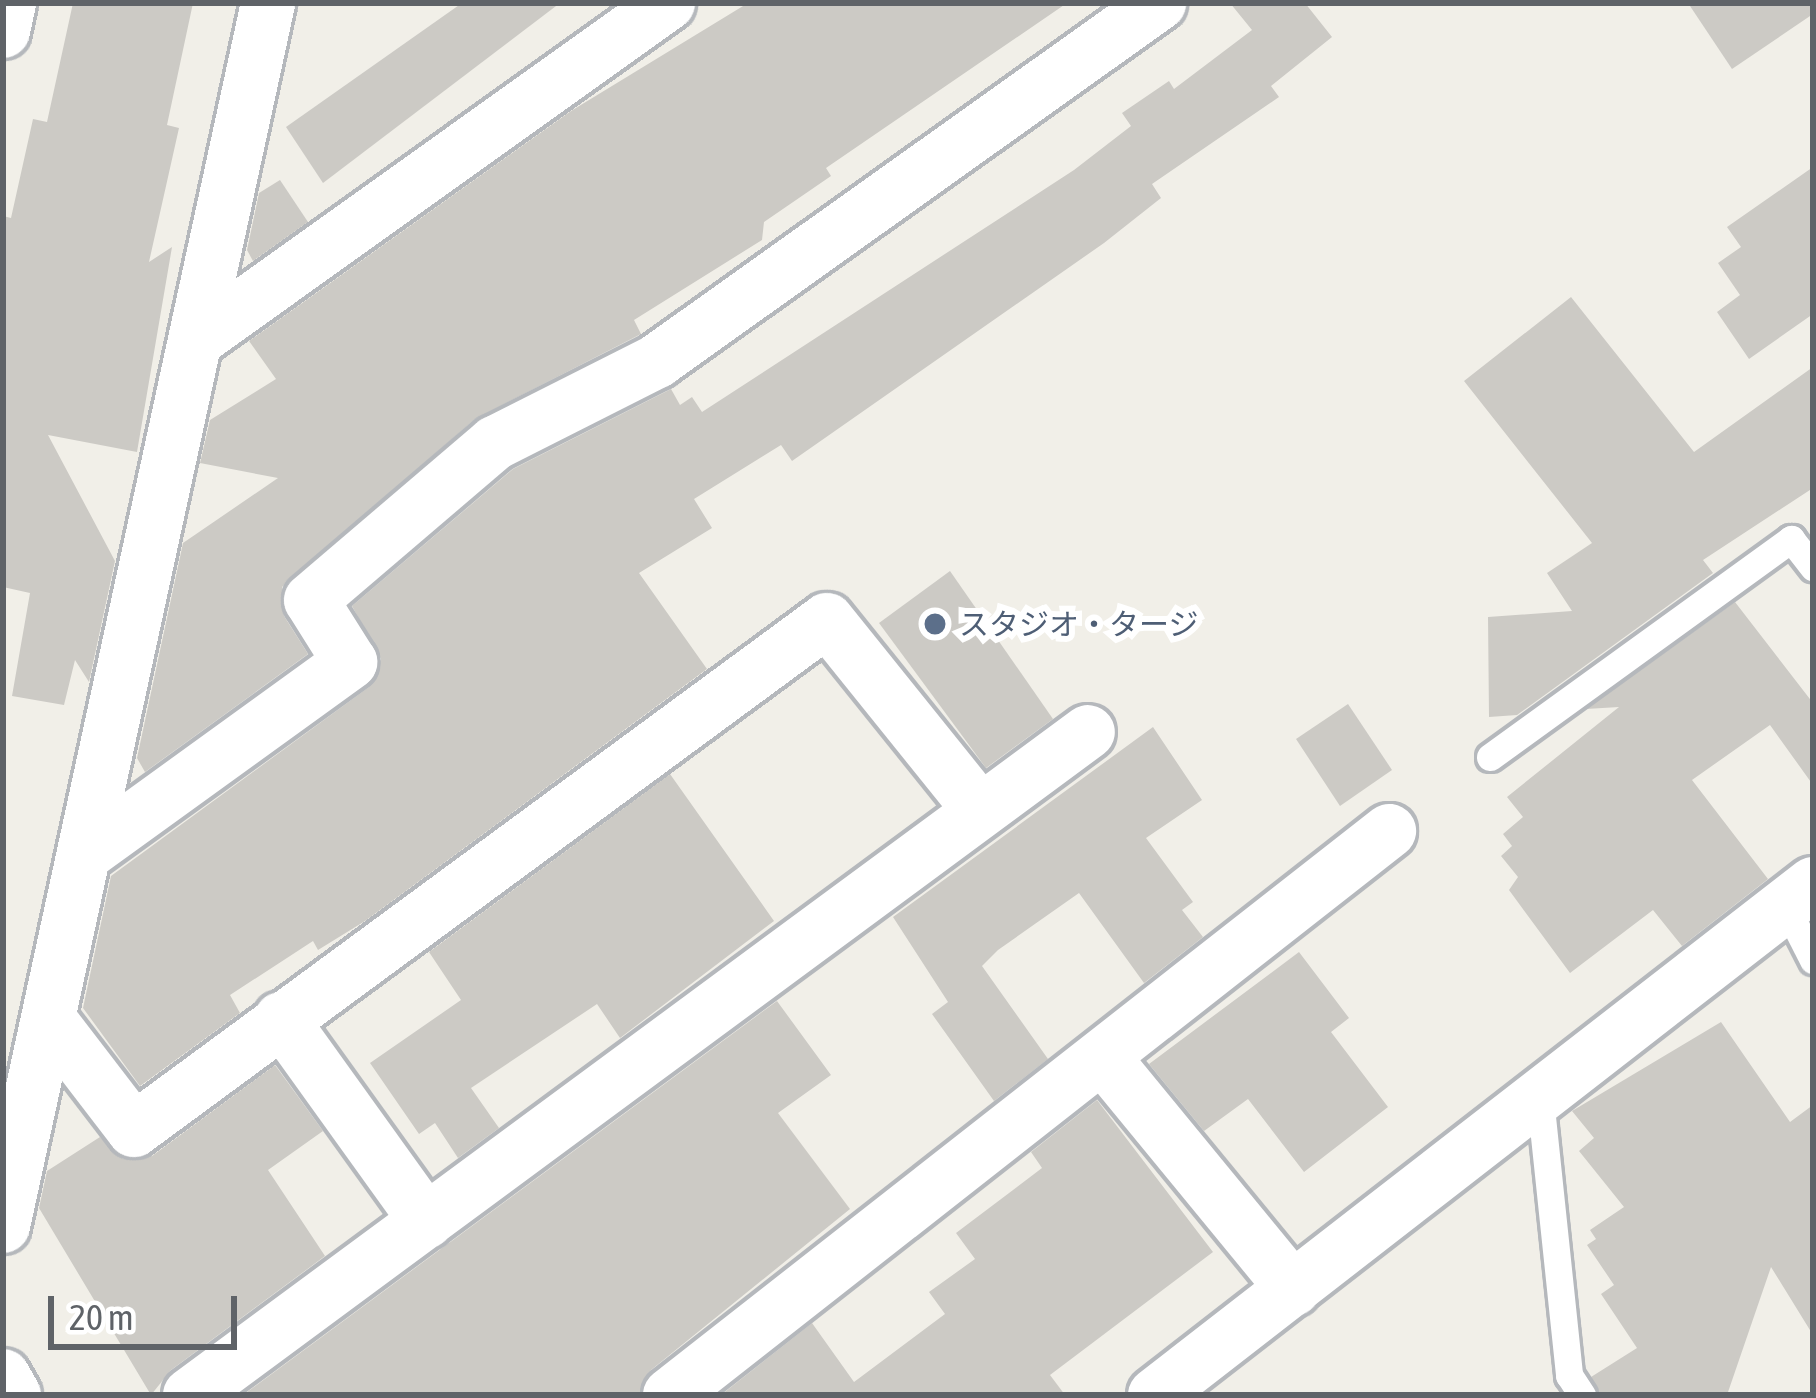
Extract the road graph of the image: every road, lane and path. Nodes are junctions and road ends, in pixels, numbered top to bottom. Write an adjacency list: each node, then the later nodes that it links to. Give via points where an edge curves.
1 (9, 3): 5 (street)
2 (268, 3): 6 (street)
3 (668, 3): 6 (street)
4 (1159, 3): 12 (street, via 657,361 495,443 311,600 350,662)
5 (3, 31)
6 (202, 336): 12 (street)
7 (1813, 567): 9 (lane, via 1792,539)
8 (1088, 732): 10 (street)
9 (1490, 757)
10 (980, 809): 15 (street, via 827,620); 19 (street)
11 (1389, 831): 17 (street)
12 (88, 852): 16 (street)
13 (1799, 895): 14 (lane); 18 (street)
14 (1813, 960)
15 (281, 1019): 16 (street, via 134,1130); 19 (street)
16 (51, 1022): 20 (street)
17 (1106, 1061): 21 (street); 25 (street)
18 (1540, 1098): 21 (street); 27 (lane, via 1569,1375)
19 (426, 1221): 24 (street)
20 (3, 1226)
21 (1293, 1288): 26 (street)
22 (3, 1376): 23 (street)
23 (14, 1395)
24 (190, 1395)
25 (670, 1395)
26 (1155, 1395)
27 (1582, 1395)

